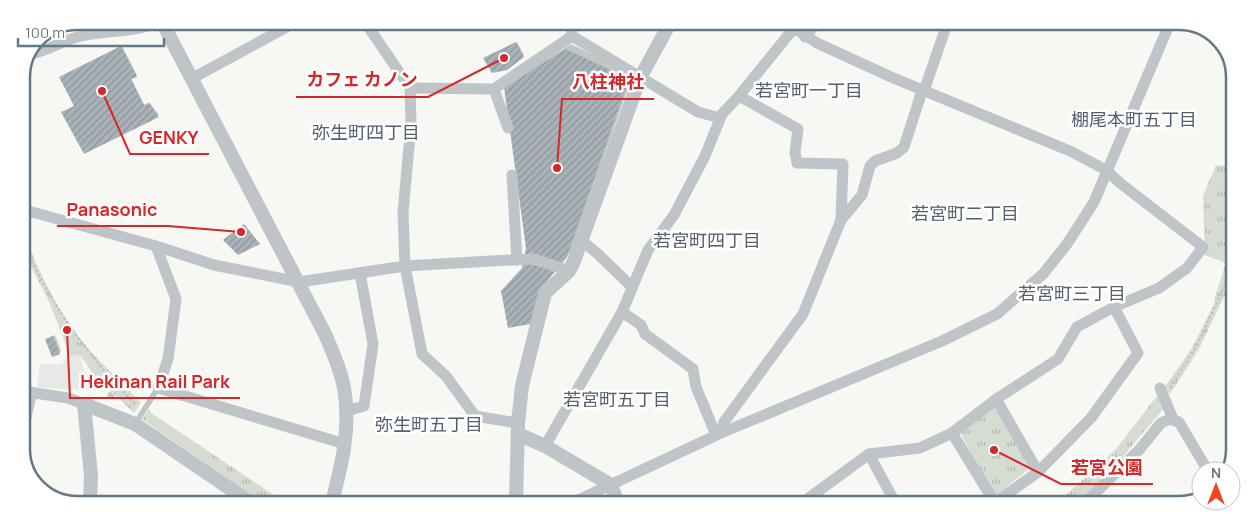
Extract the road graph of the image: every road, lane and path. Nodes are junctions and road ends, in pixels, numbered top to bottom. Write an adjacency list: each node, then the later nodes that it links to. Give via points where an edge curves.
1 (108, 30): 14 (street, via 80,36)
2 (166, 30): 16 (street)
3 (282, 30): 16 (street)
4 (370, 30): 17 (street)
5 (572, 30): 12 (street)
6 (666, 30): 15 (street)
7 (788, 30): 20 (street)
8 (796, 30): 13 (street)
9 (811, 30): 13 (street)
10 (945, 30): 19 (street)
11 (1167, 30): 23 (street)
12 (572, 36): 15 (street); 18 (street)
13 (806, 37): 19 (street)
14 (37, 53)
15 (640, 78): 21 (street, via 698,112); 27 (street)
16 (191, 79): 34 (street)
17 (410, 88): 18 (street); 31 (street, via 411,124 403,213)
18 (494, 88): 22 (street)
19 (923, 91): 23 (street, via 1070,151); 26 (street, via 904,147 874,161 862,195)
20 (739, 96): 21 (street); 26 (street, via 798,129 797,163 843,164)
21 (720, 118): 36 (street, via 705,156 674,216 648,250)
22 (508, 128)
23 (1106, 170): 37 (street, via 1202,247 1187,268 1158,288); 50 (street, via 1094,202 1067,244 1044,274 997,314 942,341)
24 (512, 175): 30 (street)
25 (30, 212): 28 (street)
26 (841, 220): 50 (street, via 803,314 724,422)
27 (581, 240): 32 (street); 36 (street)
28 (156, 246): 34 (street, via 214,265); 39 (street, via 176,299 168,359)
29 (30, 258): 44 (path, via 43,286 73,333)
30 (517, 260): 31 (street); 32 (street, via 534,259)
31 (404, 266): 33 (street); 48 (street, via 422,354 446,376 474,416)
32 (569, 271): 48 (street, via 545,293 522,386)
33 (360, 272): 34 (street); 45 (street, via 368,307 372,352 364,406)
34 (299, 282): 45 (street, via 337,362)
35 (1226, 283): 40 (path, via 1197,345)
36 (631, 286): 38 (street)
37 (1114, 307): 42 (street, via 1077,327 1058,359); 55 (street, via 1138,353 1091,418)
38 (622, 312): 50 (street, via 641,325 645,334 693,369 696,387); 52 (street)
39 (158, 388): 47 (lane); 51 (street)
40 (1165, 389): 46 (street)
41 (30, 392): 43 (street)
42 (996, 400): 49 (street); 55 (street)
43 (84, 404): 47 (street); 57 (street, via 90,456)
44 (136, 405)
45 (346, 411): 51 (street)
46 (1173, 419): 54 (street, via 1179,422); 67 (street, via 1161,423 1139,450)
47 (135, 424): 58 (street)
48 (518, 428): 52 (street); 60 (street)
49 (952, 433): 53 (street, via 920,448); 65 (street)
50 (719, 434): 56 (street)
51 (345, 444): 59 (street)
52 (545, 446): 56 (street)
53 (869, 454): 63 (street); 64 (street)
54 (1202, 461)
55 (1038, 472): 66 (street)
56 (610, 485): 61 (street); 62 (street)
57 (90, 496)
58 (241, 496)
59 (333, 496)
60 (516, 496)
61 (585, 496)
62 (615, 496)
63 (816, 496)
64 (892, 496)
65 (989, 496)
66 (1005, 496)
67 (1092, 496)

